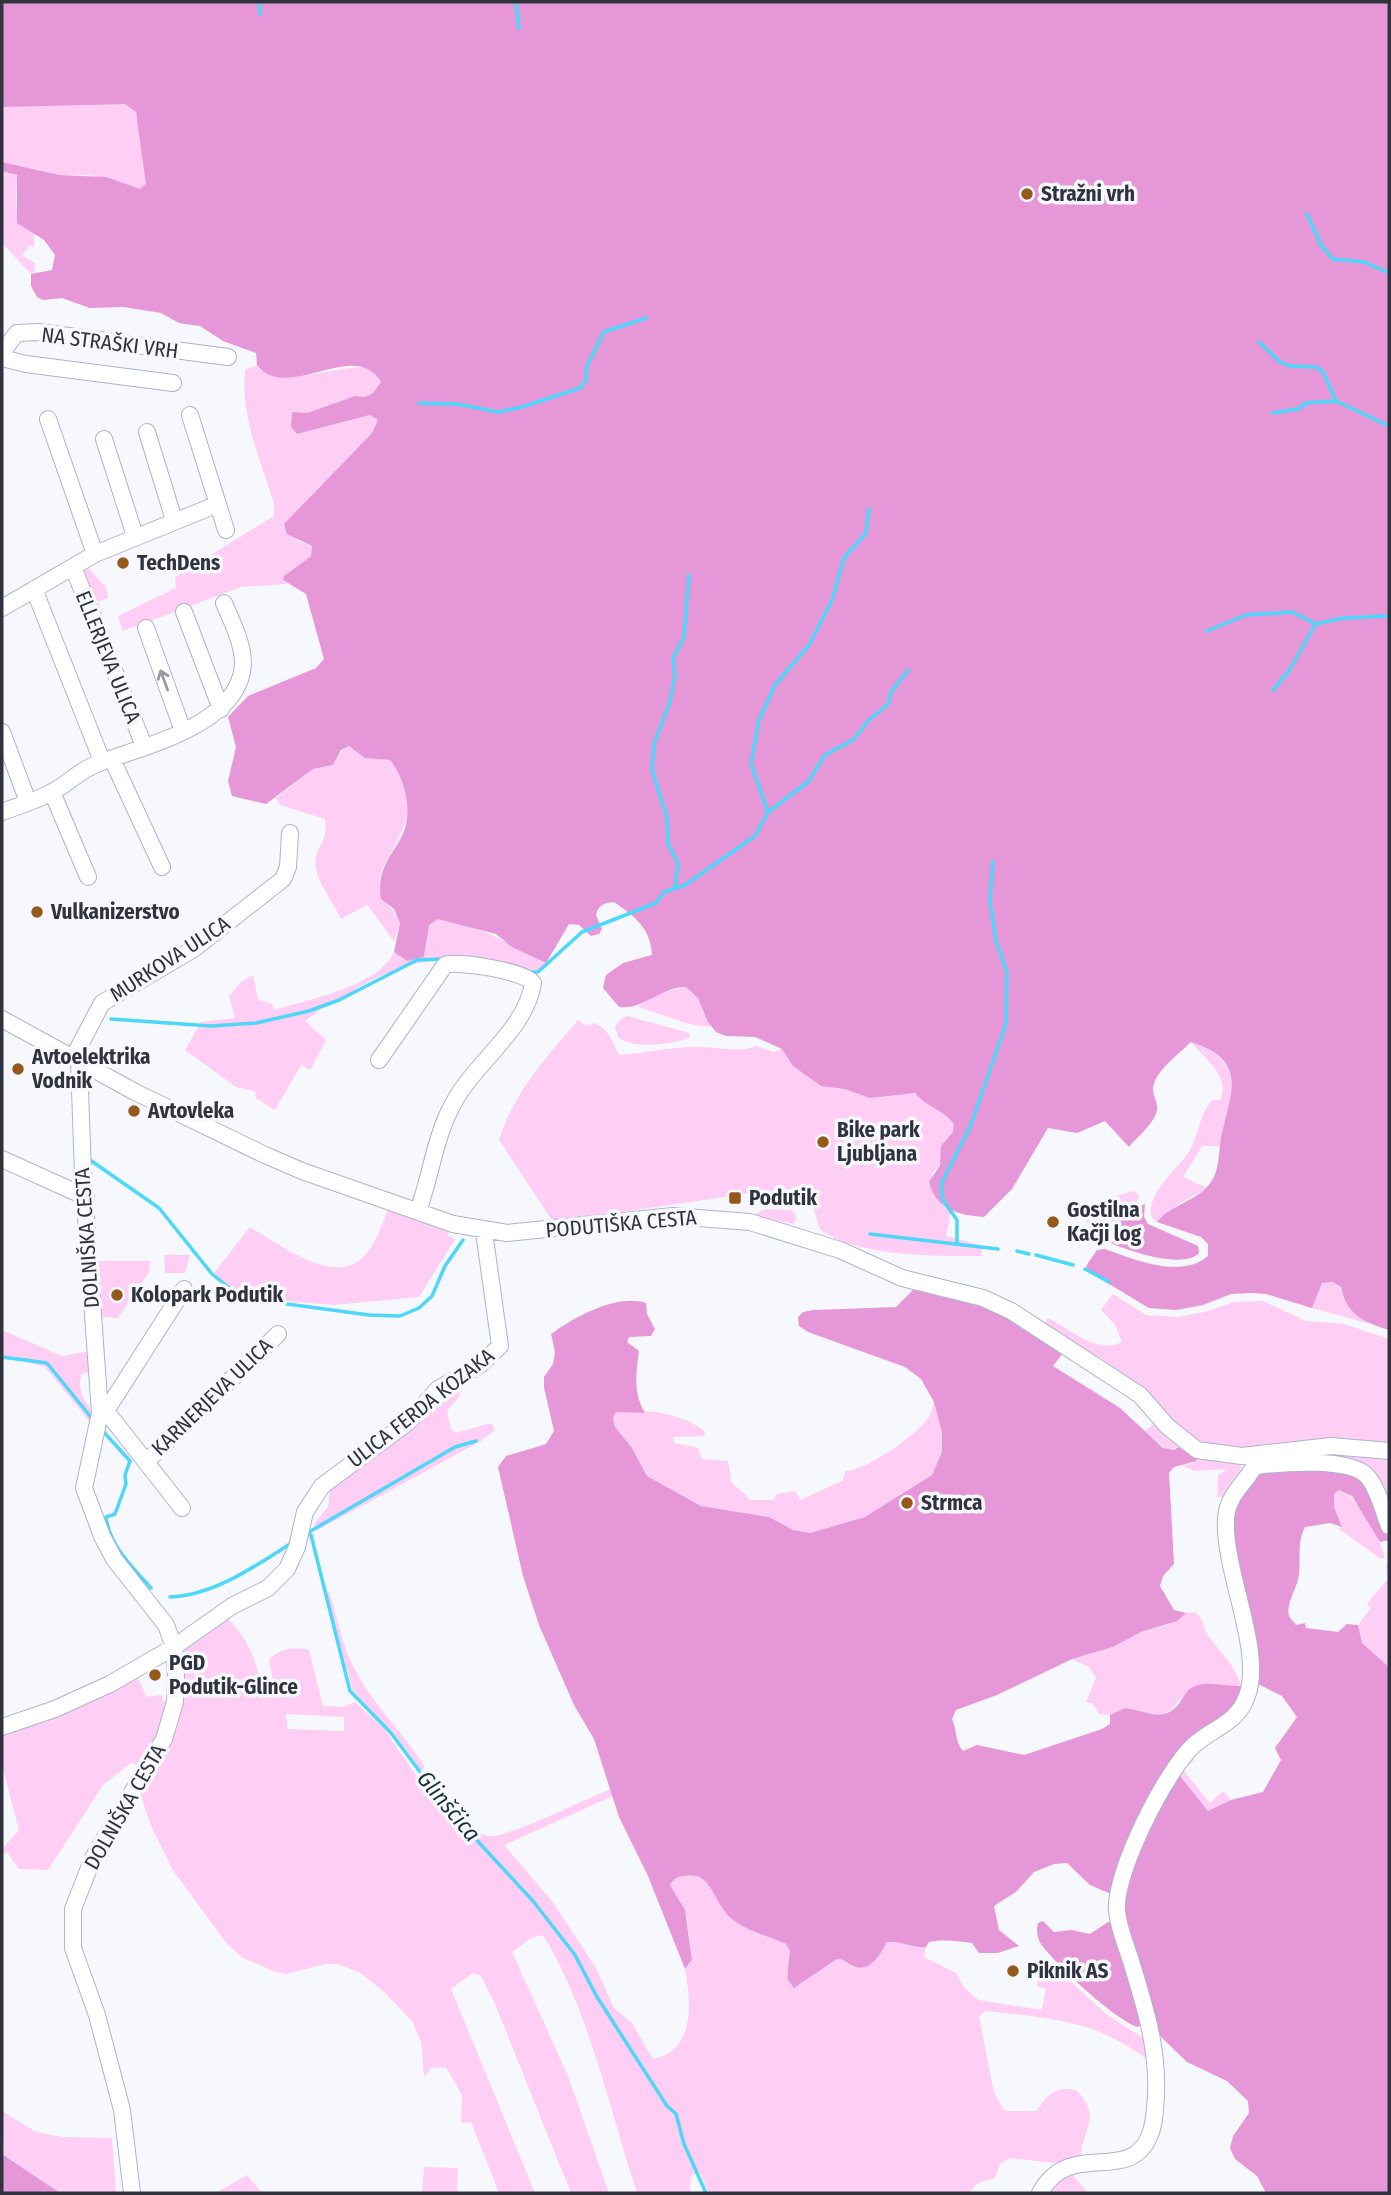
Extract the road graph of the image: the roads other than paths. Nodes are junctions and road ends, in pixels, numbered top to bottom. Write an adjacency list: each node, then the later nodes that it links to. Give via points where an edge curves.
1 (2, 355): 2 (street, NA STRAŠKI VRH, via 18,333 38,332); 3 (street, NA STRAŠKI VRH, via 26,364)
2 (228, 357)
3 (173, 383)
4 (190, 415): 8 (street)
5 (48, 419): 12 (street)
6 (146, 432): 9 (street)
7 (104, 439): 11 (street)
8 (218, 504): 9 (street); 10 (street)
9 (174, 520): 11 (street)
10 (226, 530)
11 (135, 536): 12 (street)
12 (95, 554): 13 (street)
13 (73, 567): 14 (street); 22 (street, ELLERJEVA ULICA)
14 (34, 589): 16 (street); 23 (street, ELLERJEVA ULICA)
15 (224, 603): 19 (street, ELLERJEVA ULICA, via 243,663 236,689)
16 (2, 608)
17 (184, 612): 19 (street)
18 (146, 628): 20 (street, ELLERJEVA ULICA, one-way to 18)
19 (221, 709): 20 (street, ELLERJEVA ULICA)
20 (183, 731): 22 (street, ELLERJEVA ULICA)
21 (2, 732): 25 (street)
22 (144, 746): 23 (street, ELLERJEVA ULICA)
23 (107, 760): 24 (street, ELLERJEVA ULICA); 28 (street, ELLERJEVA ULICA)
24 (52, 792): 25 (street, ELLERJEVA ULICA); 29 (street)
25 (28, 802): 26 (street, ELLERJEVA ULICA)
26 (2, 812)
27 (290, 833): 31 (street, MURKOVA ULICA, via 283,879 195,948 102,1003)
28 (162, 867)
29 (88, 877)
30 (2, 1019): 31 (street, PODUTIŠKA CESTA)
31 (76, 1060): 34 (street, DOLNIŠKA CESTA); 35 (street, PODUTIŠKA CESTA, via 302,1171)
32 (379, 1060): 35 (street, via 445,965 464,962 523,974 533,983 516,1022 452,1105)
33 (2, 1159): 34 (street)
34 (86, 1197): 39 (street, DOLNIŠKA CESTA)
35 (418, 1211): 36 (street, PODUTIŠKA CESTA)
36 (484, 1232): 41 (street, PODUTIŠKA CESTA, via 507,1234 673,1216 718,1217 782,1230 902,1278 983,1298 1011,1311 1140,1395 1185,1443); 46 (street, ULICA FERDA KOZAKA, via 500,1346 480,1365 438,1390 408,1422 322,1486 305,1512 288,1569 268,1588)
37 (184, 1289): 39 (street)
38 (278, 1334): 42 (street, KARNERJEVA ULICA)
39 (101, 1419): 42 (street); 45 (street, DOLNIŠKA CESTA, via 85,1479 90,1506 114,1559)
40 (1389, 1451): 41 (street, PODUTIŠKA CESTA, via 1331,1446)
41 (1257, 1460): 44 (street, via 1356,1468 1367,1476); 50 (street, via 1237,1486 1226,1519 1227,1549 1248,1643 1247,1695 1228,1724 1195,1744 1162,1787 1129,1861 1118,1899 1121,1927 1155,2042 1157,2072 1150,2136 1143,2149 1131,2157 1060,2169)
42 (147, 1461): 43 (street)
43 (182, 1508)
44 (1389, 1526)
45 (166, 1625): 46 (street); 47 (street, DOLNIŠKA CESTA)
46 (192, 1632): 47 (street)
47 (174, 1647): 48 (street, via 83,1697); 49 (street, DOLNIŠKA CESTA, via 175,1702 167,1732 93,1858 73,1909 71,1930 122,2110)
48 (2, 1727)
49 (132, 2193)
50 (1040, 2193)

